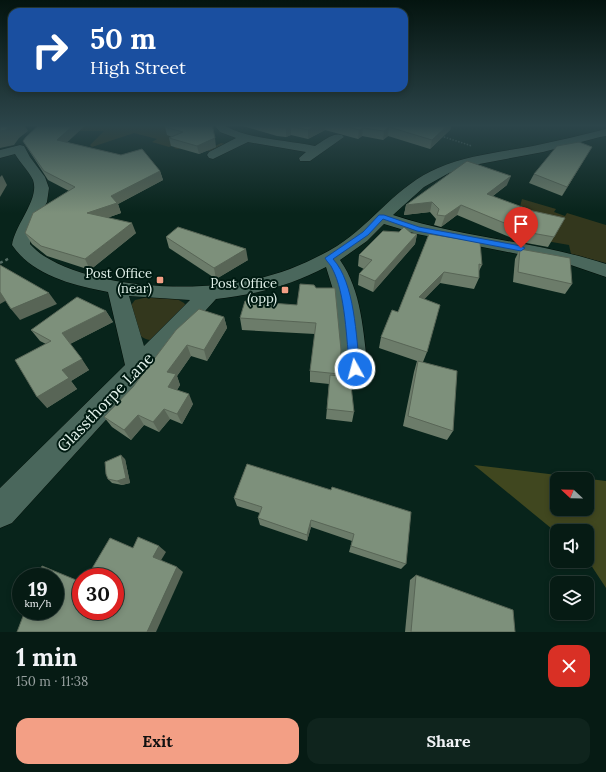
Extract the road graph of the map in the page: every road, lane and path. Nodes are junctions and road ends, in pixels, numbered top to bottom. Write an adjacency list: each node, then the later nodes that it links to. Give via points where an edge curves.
1 (21, 154): 10 (street, via 35,171 42,187 41,196 21,237 24,250 32,258 59,272)
2 (310, 154): 6 (street)
3 (494, 154): 5 (path)
4 (506, 154): 5 (street)
5 (498, 156): 7 (street, via 469,161 442,171 410,190)
6 (304, 158)
7 (382, 217): 8 (street, via 366,234); 9 (street, via 417,229 572,259)
8 (329, 258): 11 (street, via 278,280); 13 (street, via 341,278 347,303)
9 (606, 271)
10 (117, 288): 11 (street); 12 (street)
11 (209, 294): 12 (street, Glassthorpe Lane)
12 (138, 367): 14 (street, Glassthorpe Lane)
13 (355, 369)
14 (0, 511)

